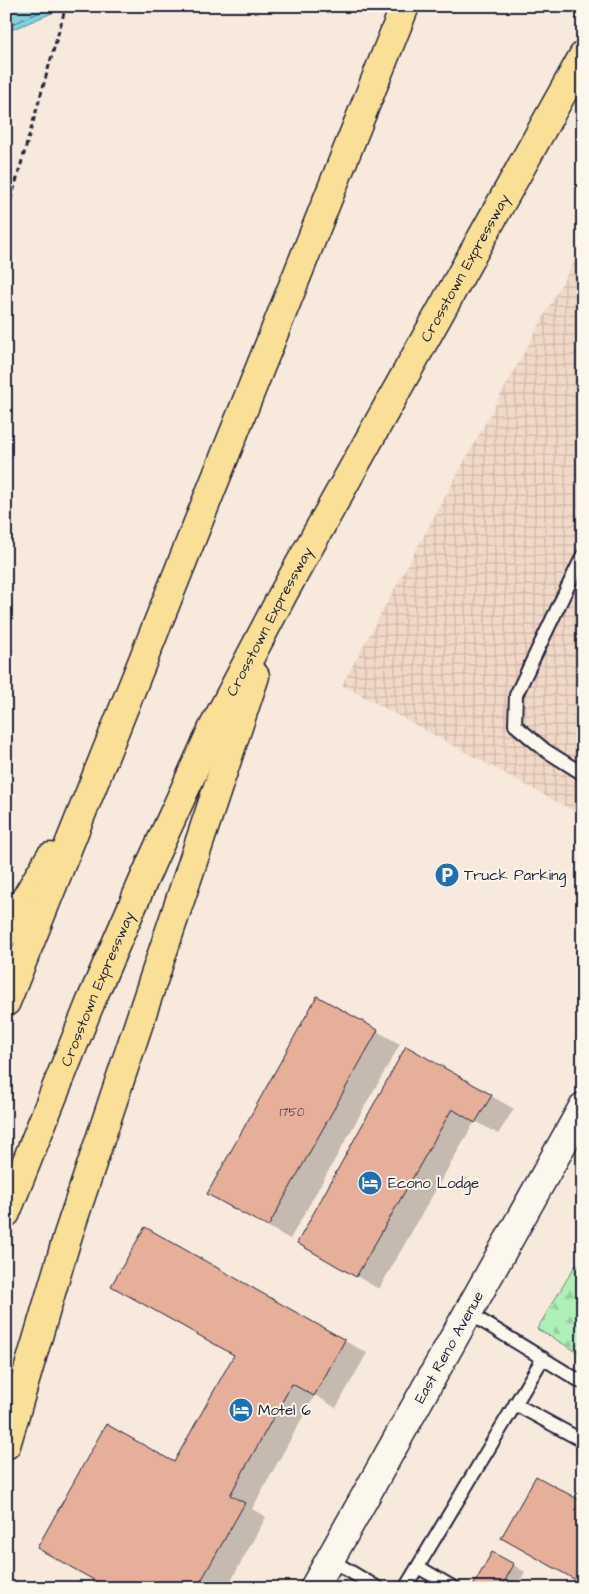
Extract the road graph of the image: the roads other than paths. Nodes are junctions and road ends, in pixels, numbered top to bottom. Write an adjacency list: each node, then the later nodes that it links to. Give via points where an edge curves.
1 (405, 6): 6 (highway)
2 (583, 56): 4 (highway, Crosstown Expressway)
3 (582, 558): 5 (lane, via 516,694 515,724 545,750)
4 (283, 594): 10 (highway, Crosstown Expressway, via 212,730 152,861 91,1001); 16 (highway, via 68,1235)
5 (583, 774)
6 (97, 776): 7 (highway); 8 (highway)
7 (6, 932)
8 (6, 1002)
9 (583, 1107): 11 (main road, East Reno Avenue)
10 (6, 1213)
11 (467, 1312): 12 (lane); 17 (main road, East Reno Avenue)
12 (543, 1358): 13 (lane); 14 (lane)
13 (583, 1382)
14 (516, 1404): 15 (lane); 18 (lane)
15 (583, 1440)
16 (6, 1445)
17 (330, 1559): 19 (main road, East Reno Avenue); 20 (lane)
18 (418, 1567): 21 (lane); 22 (lane)
19 (314, 1588)
20 (378, 1588)
21 (405, 1588)
22 (454, 1588)

